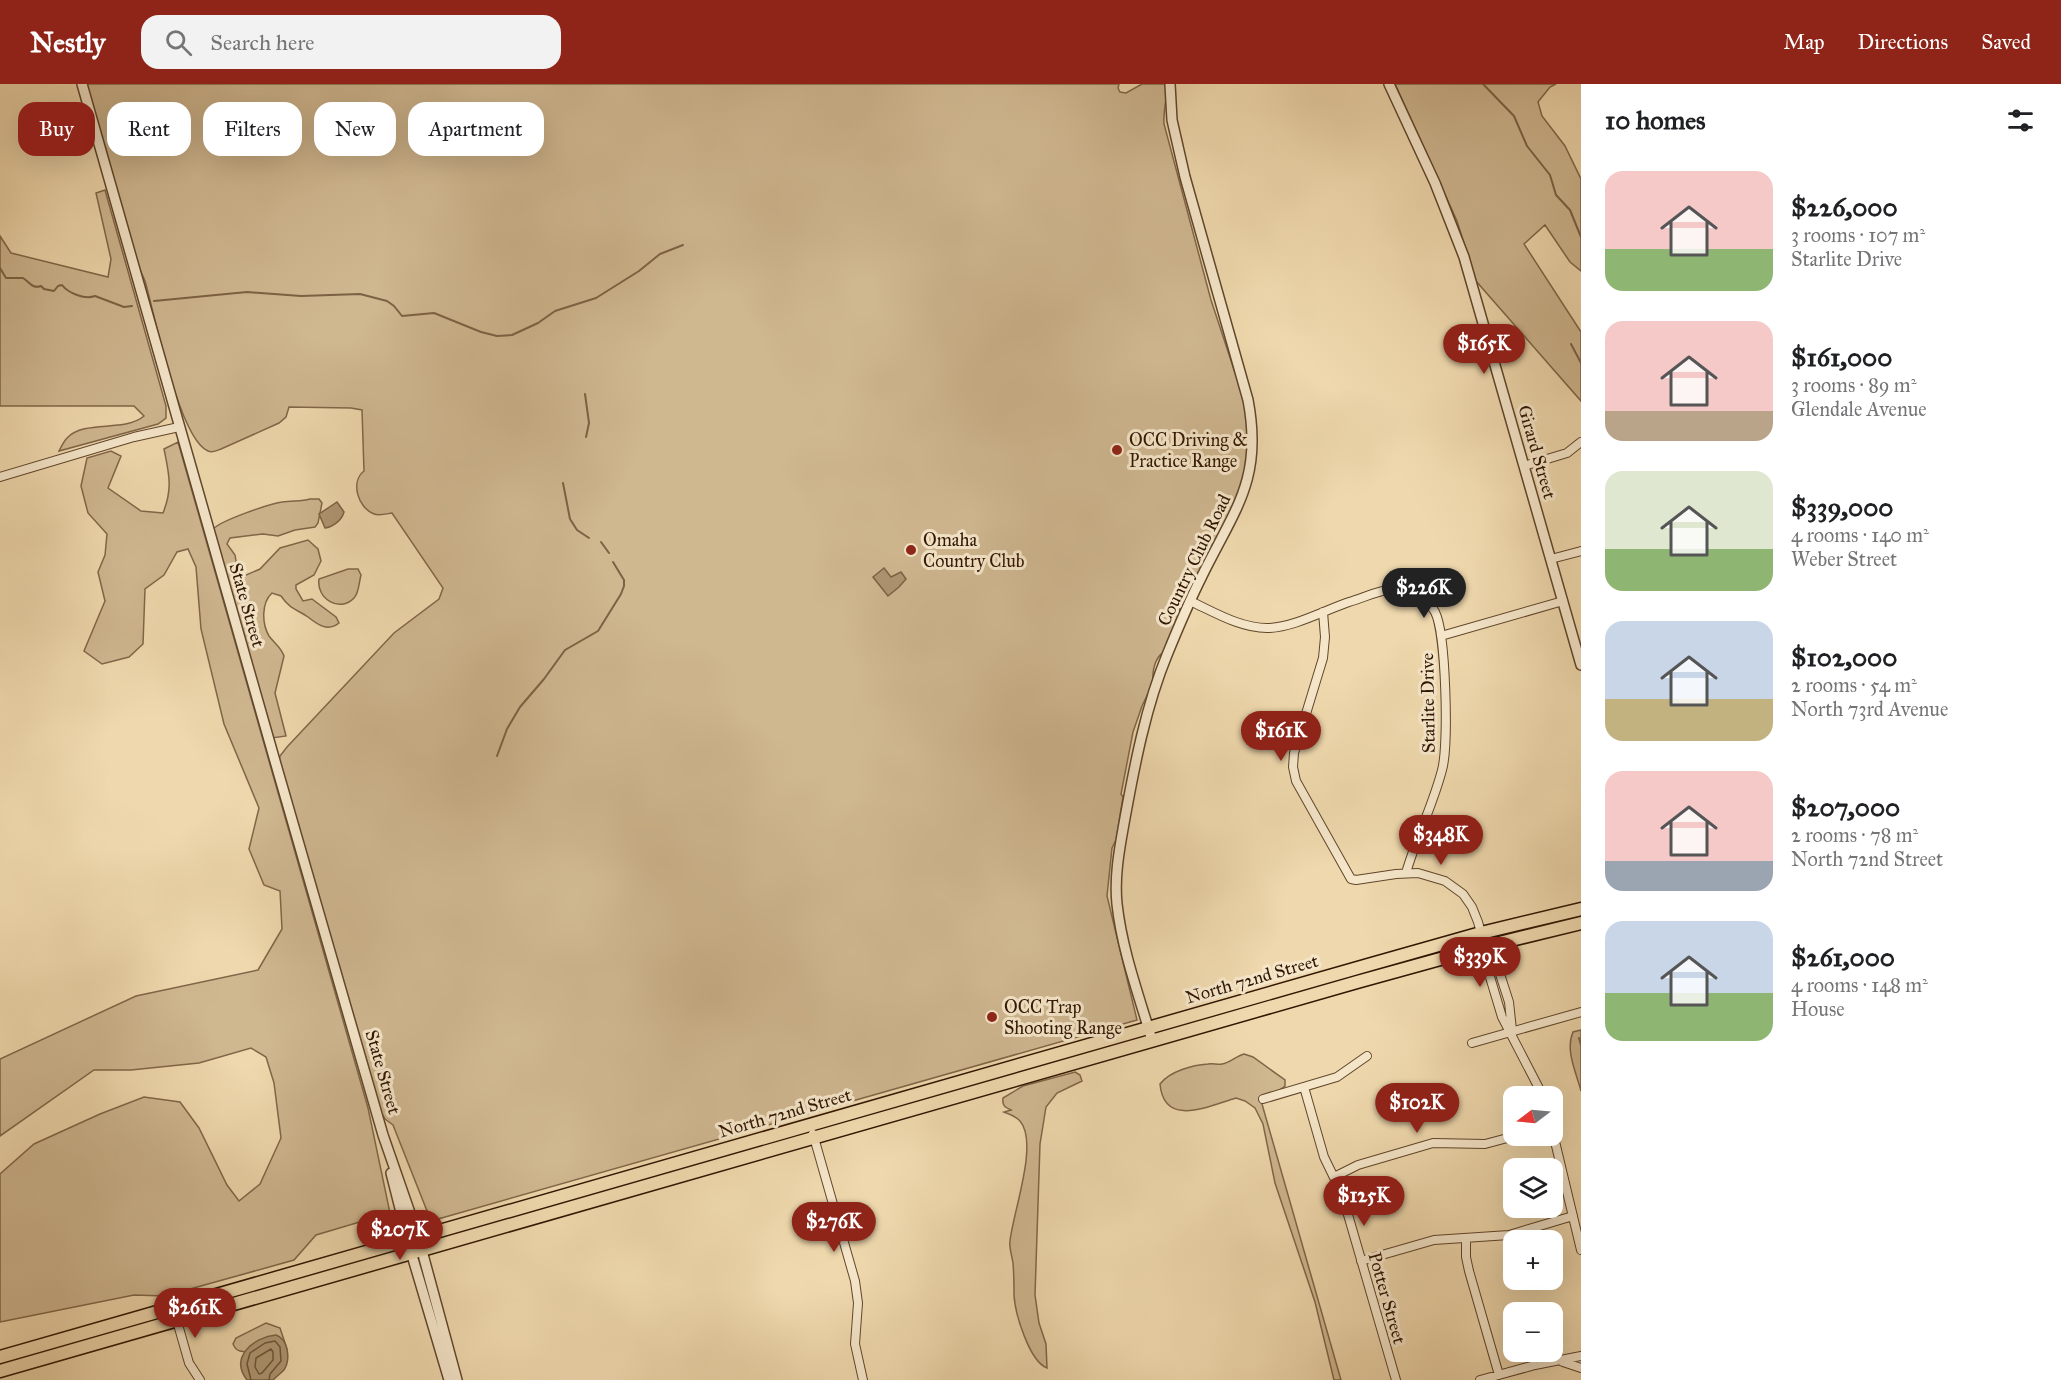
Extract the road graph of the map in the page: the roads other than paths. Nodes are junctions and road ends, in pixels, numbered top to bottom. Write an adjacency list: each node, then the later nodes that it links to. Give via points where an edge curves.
1 (82, 84): 4 (street, State Street)
2 (1170, 84): 10 (street, Country Club Road, via 1177,145 1245,387 1253,431 1246,486)
3 (1389, 84): 6 (street, Girard Street, via 1455,232)
4 (179, 427): 7 (street); 33 (street, State Street)
5 (1581, 442): 6 (street, via 1561,455)
6 (1524, 466): 9 (street, Girard Street)
7 (0, 477)
8 (1581, 551): 9 (street)
9 (1551, 559): 11 (street, Girard Street)
10 (1191, 601): 12 (street, Starlite Drive, via 1234,621 1261,628 1287,625); 22 (street, Country Club Road, via 1162,668 1148,713 1129,794 1117,871 1120,925)
11 (1563, 601): 13 (street); 14 (street, Girard Street)
12 (1323, 612): 13 (street, Starlite Drive, via 1385,591 1406,590 1428,602); 15 (street, via 1323,658 1296,745 1294,771 1301,791 1350,877 1356,880)
13 (1441, 636): 15 (street, Starlite Drive, via 1445,757)
14 (1581, 665)
15 (1406, 873): 18 (street, via 1436,878 1463,894)
16 (1581, 909): 18 (main road, North 72nd Street)
17 (1581, 923): 19 (main road, North 72nd Street)
18 (1481, 933): 19 (street); 22 (main road, North 72nd Street)
19 (1486, 946): 21 (street, via 1498,1006); 22 (main road, North 72nd Street)
20 (1581, 1012): 21 (street)
21 (1512, 1032): 23 (street); 25 (street)
22 (1151, 1039): 28 (main road, North 72nd Street)
23 (1472, 1043)
24 (1367, 1056): 26 (street, via 1343,1074)
25 (1538, 1086)
26 (1304, 1087): 27 (street); 31 (street, Potter Street, via 1324,1157)
27 (1263, 1099)
28 (812, 1130): 33 (main road, North 72nd Street); 36 (main road, North 72nd Street); 50 (street, via 857,1292 855,1344)
29 (1503, 1139): 31 (street, via 1485,1144 1433,1143 1358,1165)
30 (1556, 1146): 32 (street)
31 (1334, 1177): 37 (street, Potter Street)
32 (1573, 1216): 34 (street, via 1518,1233); 35 (street)
33 (413, 1237): 36 (street, State Street); 38 (main road, North 72nd Street)
34 (1466, 1239): 37 (street, via 1434,1240); 46 (street, via 1469,1271)
35 (1581, 1250)
36 (416, 1251): 38 (main road, North 72nd Street); 48 (street, State Street); 49 (street, State Street)
37 (1361, 1262): 51 (street, Potter Street)
38 (175, 1314): 40 (main road, North 72nd Street); 45 (main road, North 72nd Street); 47 (street, via 189,1363)
39 (1581, 1356): 41 (street)
40 (0, 1357)
41 (1563, 1360)
42 (1551, 1362): 46 (street)
43 (1562, 1362): 44 (street)
44 (1581, 1368)
45 (0, 1371)
46 (1498, 1375): 52 (street)
47 (200, 1380)
48 (449, 1380)
49 (457, 1380)
50 (863, 1380)
51 (1396, 1380)
52 (1480, 1380)

